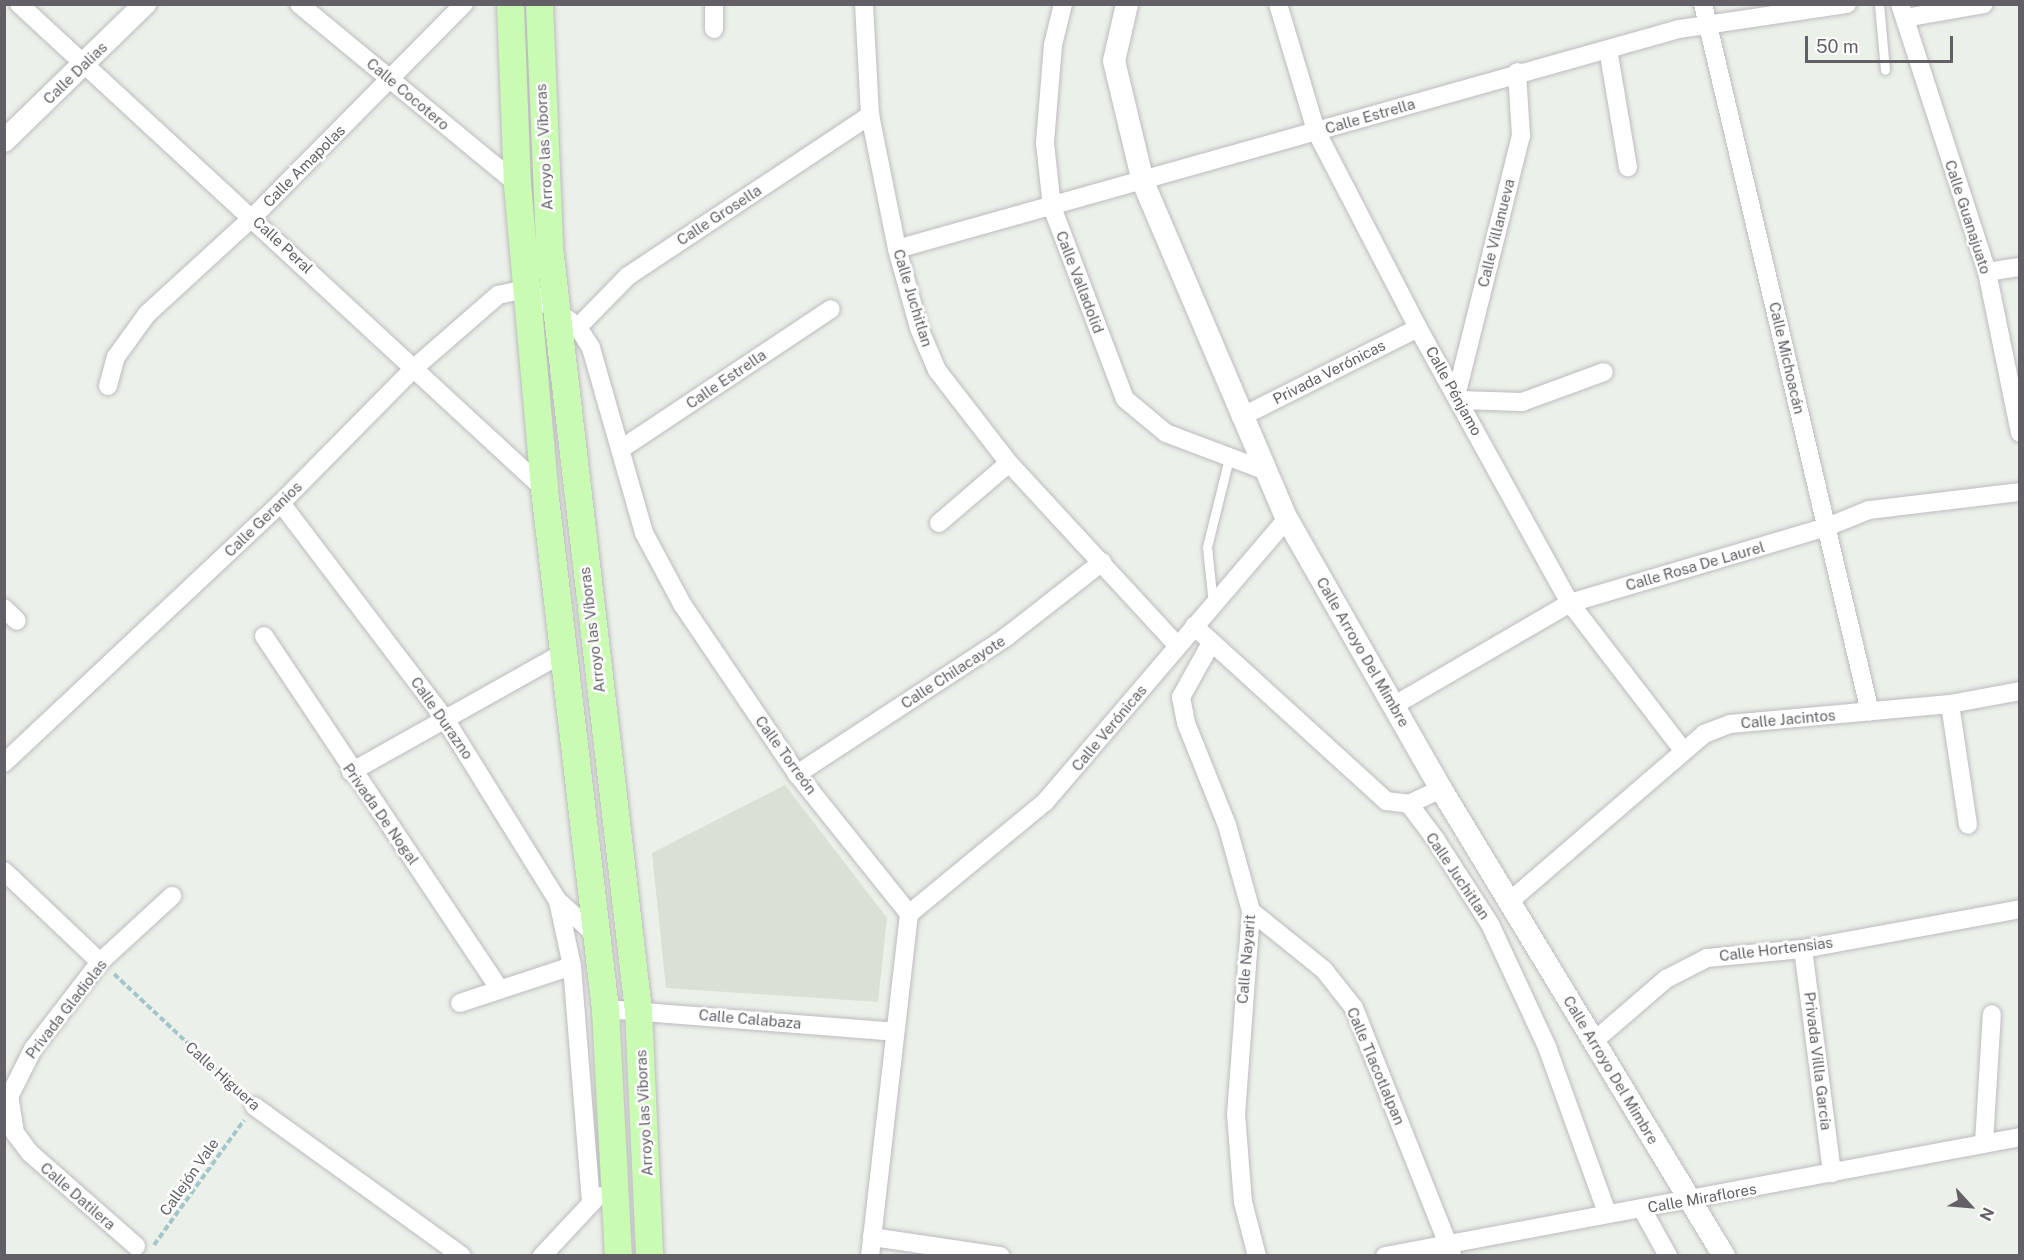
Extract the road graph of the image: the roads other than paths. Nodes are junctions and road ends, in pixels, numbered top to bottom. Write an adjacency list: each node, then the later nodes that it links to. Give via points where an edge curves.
1 (19, 4): 20 (street, Calle Peral)
2 (145, 4): 20 (street, Calle Dalias)
3 (299, 4): 23 (street, Calle Cocotero)
4 (464, 4): 23 (street, Calle Amapolas)
5 (510, 4): 29 (main road, Arroyo las Víboras)
6 (540, 4): 36 (main road, Arroyo las Víboras, via 540,91)
7 (714, 4): 18 (street)
8 (864, 4): 24 (street, Calle Juchitlan)
9 (1063, 4): 30 (street, Calle Valladolid, via 1053,45 1045,143)
10 (1127, 4): 28 (street, Calle Arroyo Del Mimbre, via 1114,61)
11 (1278, 4): 25 (street, Calle Pénjamo)
12 (1703, 4): 17 (street, Calle Michoacán)
13 (1847, 4): 17 (street, Calle Estrella)
14 (1879, 4): 21 (lane)
15 (1984, 4): 16 (street)
16 (1902, 11): 34 (street, Calle Guanajuato)
17 (1709, 28): 19 (street, Calle Estrella, via 1680,29); 55 (street, Calle Michoacán)
18 (714, 29)
19 (1608, 49): 22 (street, Calle Estrella); 27 (street)
20 (82, 66): 26 (street, Calle Dalias); 31 (street, Calle Peral)
21 (1885, 70)
22 (1517, 72): 25 (street, Calle Estrella); 43 (street, Calle Villanueva, via 1521,136)
23 (390, 80): 29 (street, Calle Cocotero); 31 (street, Calle Amapolas)
24 (870, 115): 32 (street, Calle Juchitlan); 38 (street, Calle Grosella, via 628,276)
25 (1316, 131): 28 (street, Calle Estrella); 39 (street, Calle Pénjamo)
26 (4, 141)
27 (1628, 167)
28 (1143, 182): 30 (street, Calle Estrella); 44 (street, Calle Arroyo Del Mimbre)
29 (517, 184): 35 (main road, Arroyo las Víboras)
30 (1052, 207): 32 (street, Calle Estrella); 47 (street, Calle Valladolid, via 1125,399 1166,433)
31 (254, 217): 40 (street, Calle Peral); 42 (street, Calle Amapolas, via 147,314 116,357)
32 (897, 249): 48 (street, Calle Juchitlan, via 937,370)
33 (2019, 267): 34 (street)
34 (1987, 272): 45 (street, Calle Guanajuato)
35 (527, 289): 36 (street, Calle Torreón); 40 (street, Calle Geranios, via 498,295); 50 (main road, Arroyo las Víboras)
36 (556, 308): 38 (street, Calle Torreón); 92 (main road, Arroyo las Víboras)
37 (831, 309): 46 (street, Calle Estrella)
38 (578, 327): 46 (street, Calle Torreón, via 591,348)
39 (1418, 328): 43 (street, Calle Pénjamo); 44 (street, Privada Verónicas)
40 (413, 369): 50 (street, Calle Peral); 52 (street, Calle Geranios)
41 (1604, 372): 43 (street, via 1522,402)
42 (108, 386)
43 (1459, 396): 57 (street, Calle Pénjamo)
44 (1240, 417): 49 (street, Calle Arroyo Del Mimbre)
45 (2019, 434)
46 (621, 449): 72 (street, Calle Torreón, via 644,533 663,570)
47 (1229, 458): 49 (street, Calle Valladolid); 58 (lane, via 1207,547)
48 (1009, 463): 54 (street); 56 (street, Calle Juchitlan)
49 (1264, 470): 53 (street, Calle Arroyo Del Mimbre)
50 (544, 489): 63 (main road, Arroyo las Víboras)
51 (2019, 492): 55 (street, Calle Rosa De Laurel, via 1869,510)
52 (280, 503): 68 (street, Calle Durazno); 70 (street, Calle Geranios)
53 (1287, 519): 58 (street, Calle Verónicas); 66 (street, Calle Arroyo Del Mimbre)
54 (939, 523)
55 (1827, 527): 57 (street, Calle Rosa De Laurel); 67 (street, Calle Michoacán)
56 (1102, 562): 61 (street, Calle Juchitlan); 72 (street, Calle Chilacayote, via 1006,637)
57 (1570, 603): 66 (street, Calle Rosa De Laurel); 69 (street, Calle Pénjamo)
58 (1213, 604): 59 (street, Calle Verónicas)
59 (1194, 626): 61 (street, Calle Verónicas); 62 (street)
60 (264, 636): 71 (street, Privada De Nogal)
61 (1178, 645): 84 (street, Calle Verónicas, via 1045,802)
62 (1210, 645): 74 (street, via 1386,801); 83 (street, Calle Nayarit, via 1180,697 1227,825)
63 (562, 653): 68 (street); 85 (main road, Arroyo las Víboras)
64 (2019, 691): 65 (street, Calle Jacintos)
65 (1950, 704): 67 (street, Calle Jacintos); 75 (street)
66 (1392, 705): 73 (street, Calle Arroyo Del Mimbre)
67 (1870, 712): 69 (street, Calle Jacintos, via 1730,724)
68 (445, 719): 71 (street); 80 (street, Calle Durazno)
69 (1682, 749): 81 (street, Calle Jacintos)
70 (4, 763)
71 (351, 772): 89 (street, Privada De Nogal)
72 (797, 774): 84 (street, Calle Torreón)
73 (1441, 789): 74 (street); 76 (street, Calle Arroyo Del Mimbre)
74 (1408, 804): 78 (street, Calle Juchitlan)
75 (1968, 825)
76 (1488, 868): 78 (street); 81 (street, Calle Arroyo Del Mimbre)
77 (4, 871): 87 (street)
78 (1464, 882): 105 (street, Calle Juchitlan, via 1490,924 1547,1047)
79 (172, 896): 87 (street, Privada Gladiolas)
80 (558, 901): 85 (street, Calle Durazno); 88 (street)
81 (1510, 901): 95 (street, Calle Arroyo Del Mimbre)
82 (2019, 909): 86 (street, Calle Hortensias)
83 (1251, 911): 108 (street, Calle Tlacotlalpan, via 1324,970 1354,1008); 114 (street, Calle Nayarit, via 1236,1114 1243,1202)
84 (909, 914): 94 (street)
85 (597, 936): 91 (main road, Arroyo las Víboras)
86 (1803, 949): 95 (street, Calle Hortensias, via 1730,953 1685,967); 100 (street, Privada Villla García)
87 (100, 962): 97 (street, Privada Gladiolas, via 16,1076)
88 (572, 966): 89 (street); 103 (street)
89 (500, 990): 90 (street)
90 (459, 1003)
91 (604, 1009): 92 (street, Calle Calabaza); 101 (main road, Arroyo las Víboras)
92 (638, 1010): 94 (street, Calle Calabaza); 112 (main road, Arroyo las Víboras)
93 (1992, 1014): 99 (street)
94 (895, 1032): 107 (street)
95 (1593, 1042): 102 (street, Calle Arroyo Del Mimbre)
96 (254, 1106): 109 (street, Calle Higuera)
97 (9, 1111): 106 (street, Calle Datilera, via 30,1153)
98 (2019, 1137): 99 (street, Calle Miraflores)
99 (1984, 1143): 100 (street, Calle Miraflores)
100 (1832, 1173): 102 (street, Calle Miraflores)
101 (617, 1180): 103 (street); 111 (main road, Arroyo las Víboras)
102 (1690, 1202): 104 (street, Calle Miraflores); 117 (street, Calle Arroyo Del Mimbre)
103 (591, 1203): 110 (street)
104 (1642, 1209): 105 (street, Calle Miraflores); 116 (street)
105 (1606, 1213): 108 (street, Calle Miraflores)
106 (136, 1246)
107 (871, 1246): 113 (street)
108 (1450, 1250): 115 (street, Calle Miraflores)
109 (462, 1256)
110 (542, 1256)
111 (618, 1256)
112 (649, 1256)
113 (1001, 1256)
114 (1257, 1256)
115 (1385, 1256)
116 (1668, 1256)
117 (1724, 1256)

